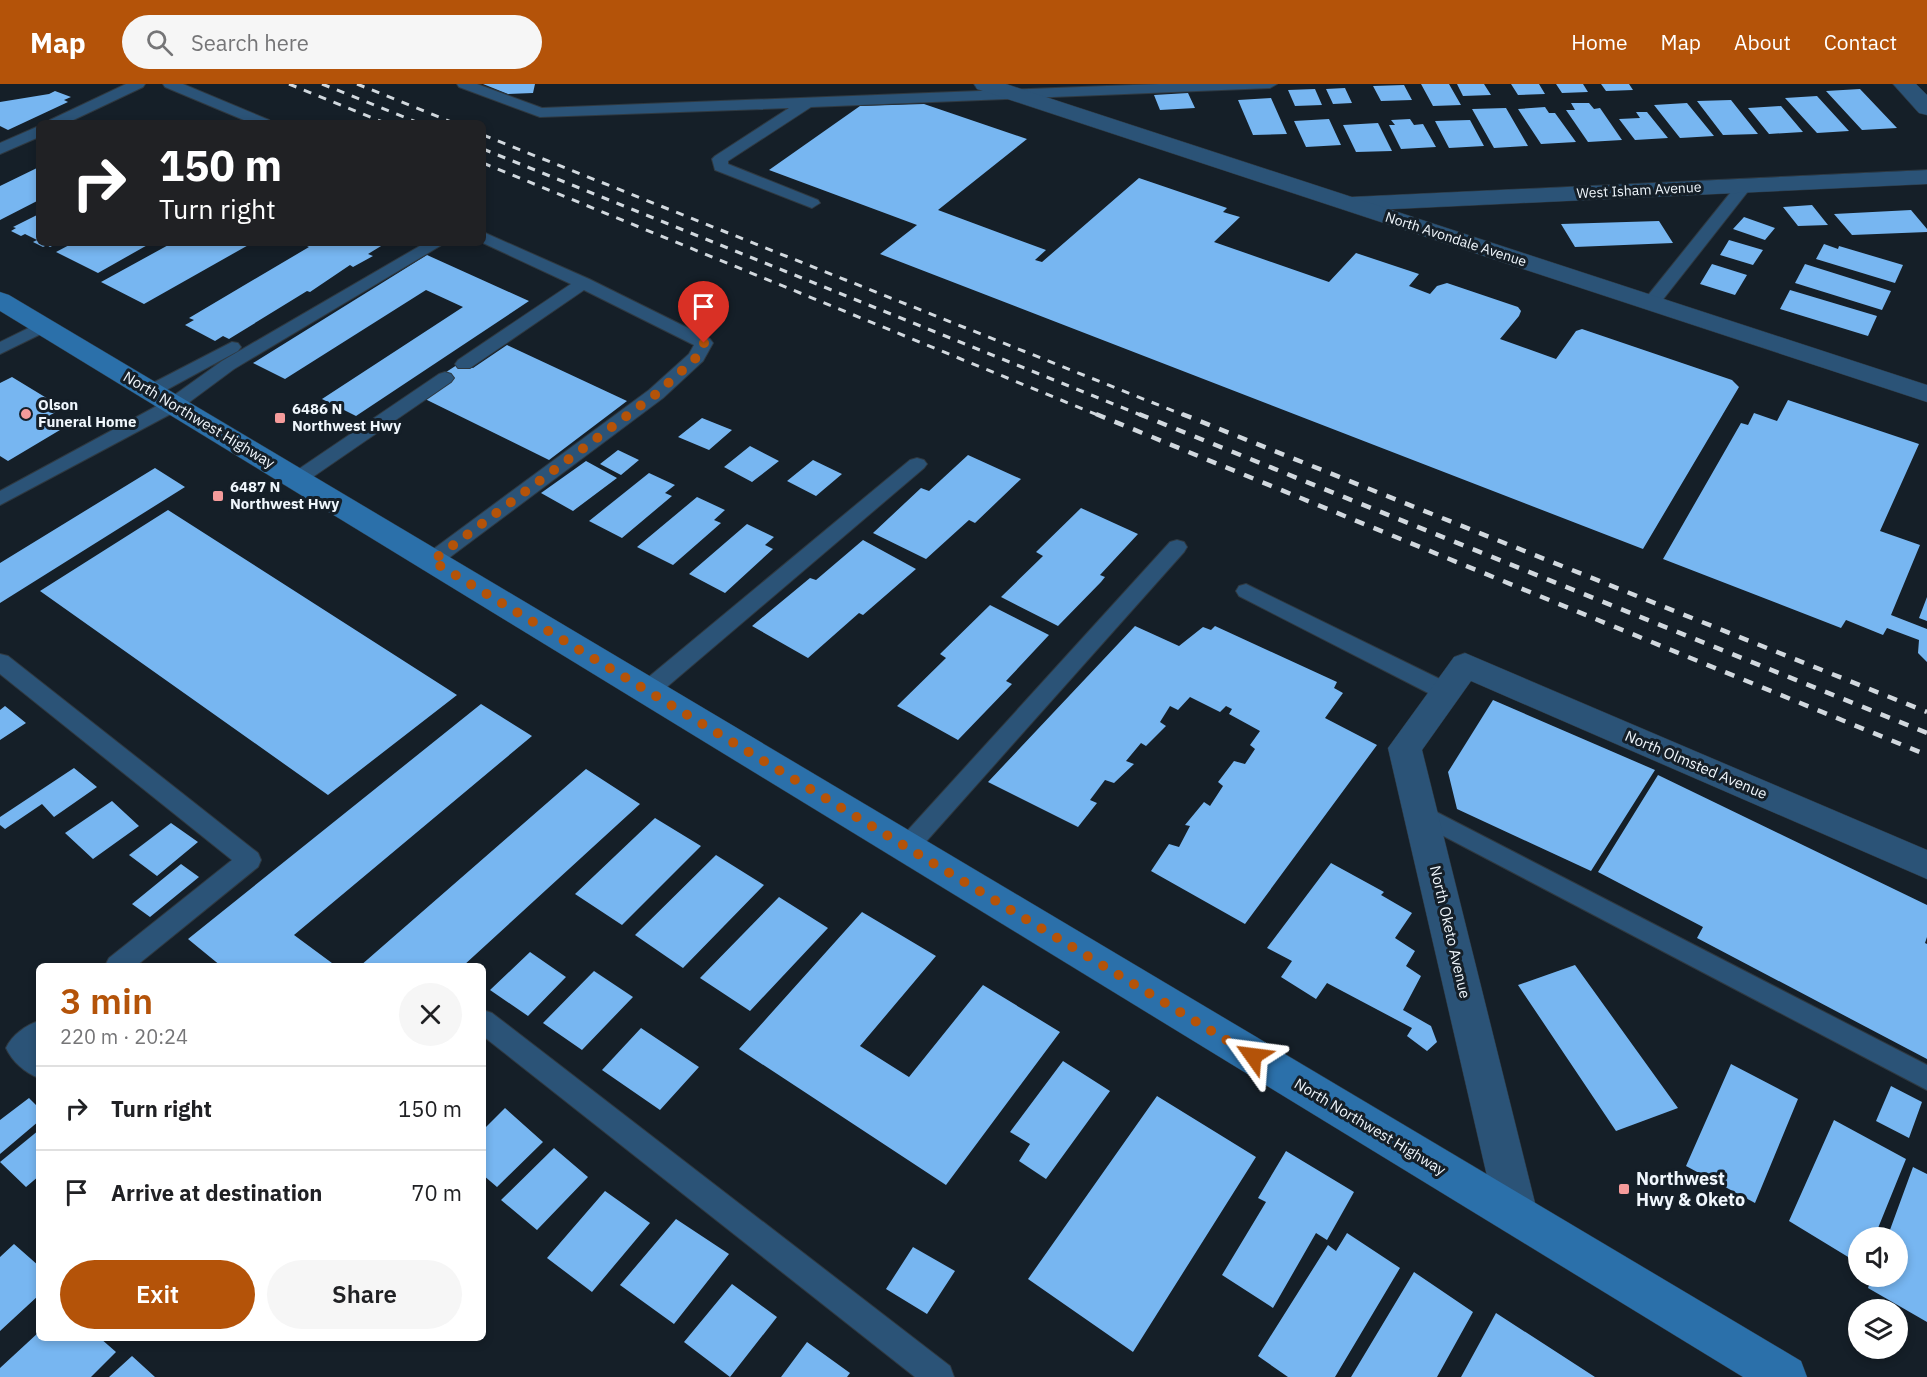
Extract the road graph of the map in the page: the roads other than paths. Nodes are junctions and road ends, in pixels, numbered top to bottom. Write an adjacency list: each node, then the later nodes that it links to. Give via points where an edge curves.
1 (138, 84): 10 (lane)
2 (170, 84): 11 (lane)
3 (464, 84): 8 (lane, via 540,113)
4 (985, 84): 7 (street, North Avondale Avenue)
5 (1270, 84): 7 (lane)
6 (1904, 84): 9 (street)
7 (1020, 96): 8 (lane); 17 (street, North Avondale Avenue)
8 (807, 103): 16 (lane, via 720,159 721,167)
9 (1927, 108)
10 (62, 120)
11 (257, 120)
12 (36, 132): 13 (lane)
13 (0, 149)
14 (1927, 177): 15 (street, West Isham Avenue)
15 (1746, 185): 17 (street, West Isham Avenue); 23 (lane)
16 (812, 203)
17 (1352, 204): 23 (street, North Avondale Avenue)
18 (486, 238): 21 (lane)
19 (402, 246): 29 (lane)
20 (431, 246): 29 (lane, via 228,365)
21 (583, 283): 26 (lane); 34 (lane, via 704,343 697,357 656,394)
22 (0, 300): 24 (main road, North Northwest Highway)
23 (1651, 303): 28 (street, North Avondale Avenue)
24 (43, 326): 25 (lane); 29 (main road, North Northwest Highway)
25 (0, 349)
26 (464, 364)
27 (445, 378): 31 (lane)
28 (1927, 394)
29 (162, 398): 31 (main road, North Northwest Highway); 32 (lane)
30 (917, 464): 38 (lane)
31 (297, 479): 34 (main road, North Northwest Highway)
32 (0, 499)
33 (1177, 547): 40 (lane)
34 (432, 561): 38 (main road, North Northwest Highway)
35 (1246, 591): 37 (lane)
36 (0, 662): 42 (lane, via 249,860)
37 (1456, 678): 39 (street, North Oketo Avenue, via 1406,748); 41 (street, North Olmsted Avenue)
38 (647, 691): 40 (main road, North Northwest Highway)
39 (1421, 813): 46 (lane); 47 (street, North Oketo Avenue)
40 (907, 847): 47 (main road, North Northwest Highway)
41 (1927, 865)
42 (122, 963)
43 (486, 1023): 48 (lane)
44 (36, 1034): 45 (lane, via 19,1048)
45 (36, 1063)
46 (1927, 1078)
47 (1518, 1215): 49 (main road, North Northwest Highway)
48 (939, 1377)
49 (1785, 1377)

